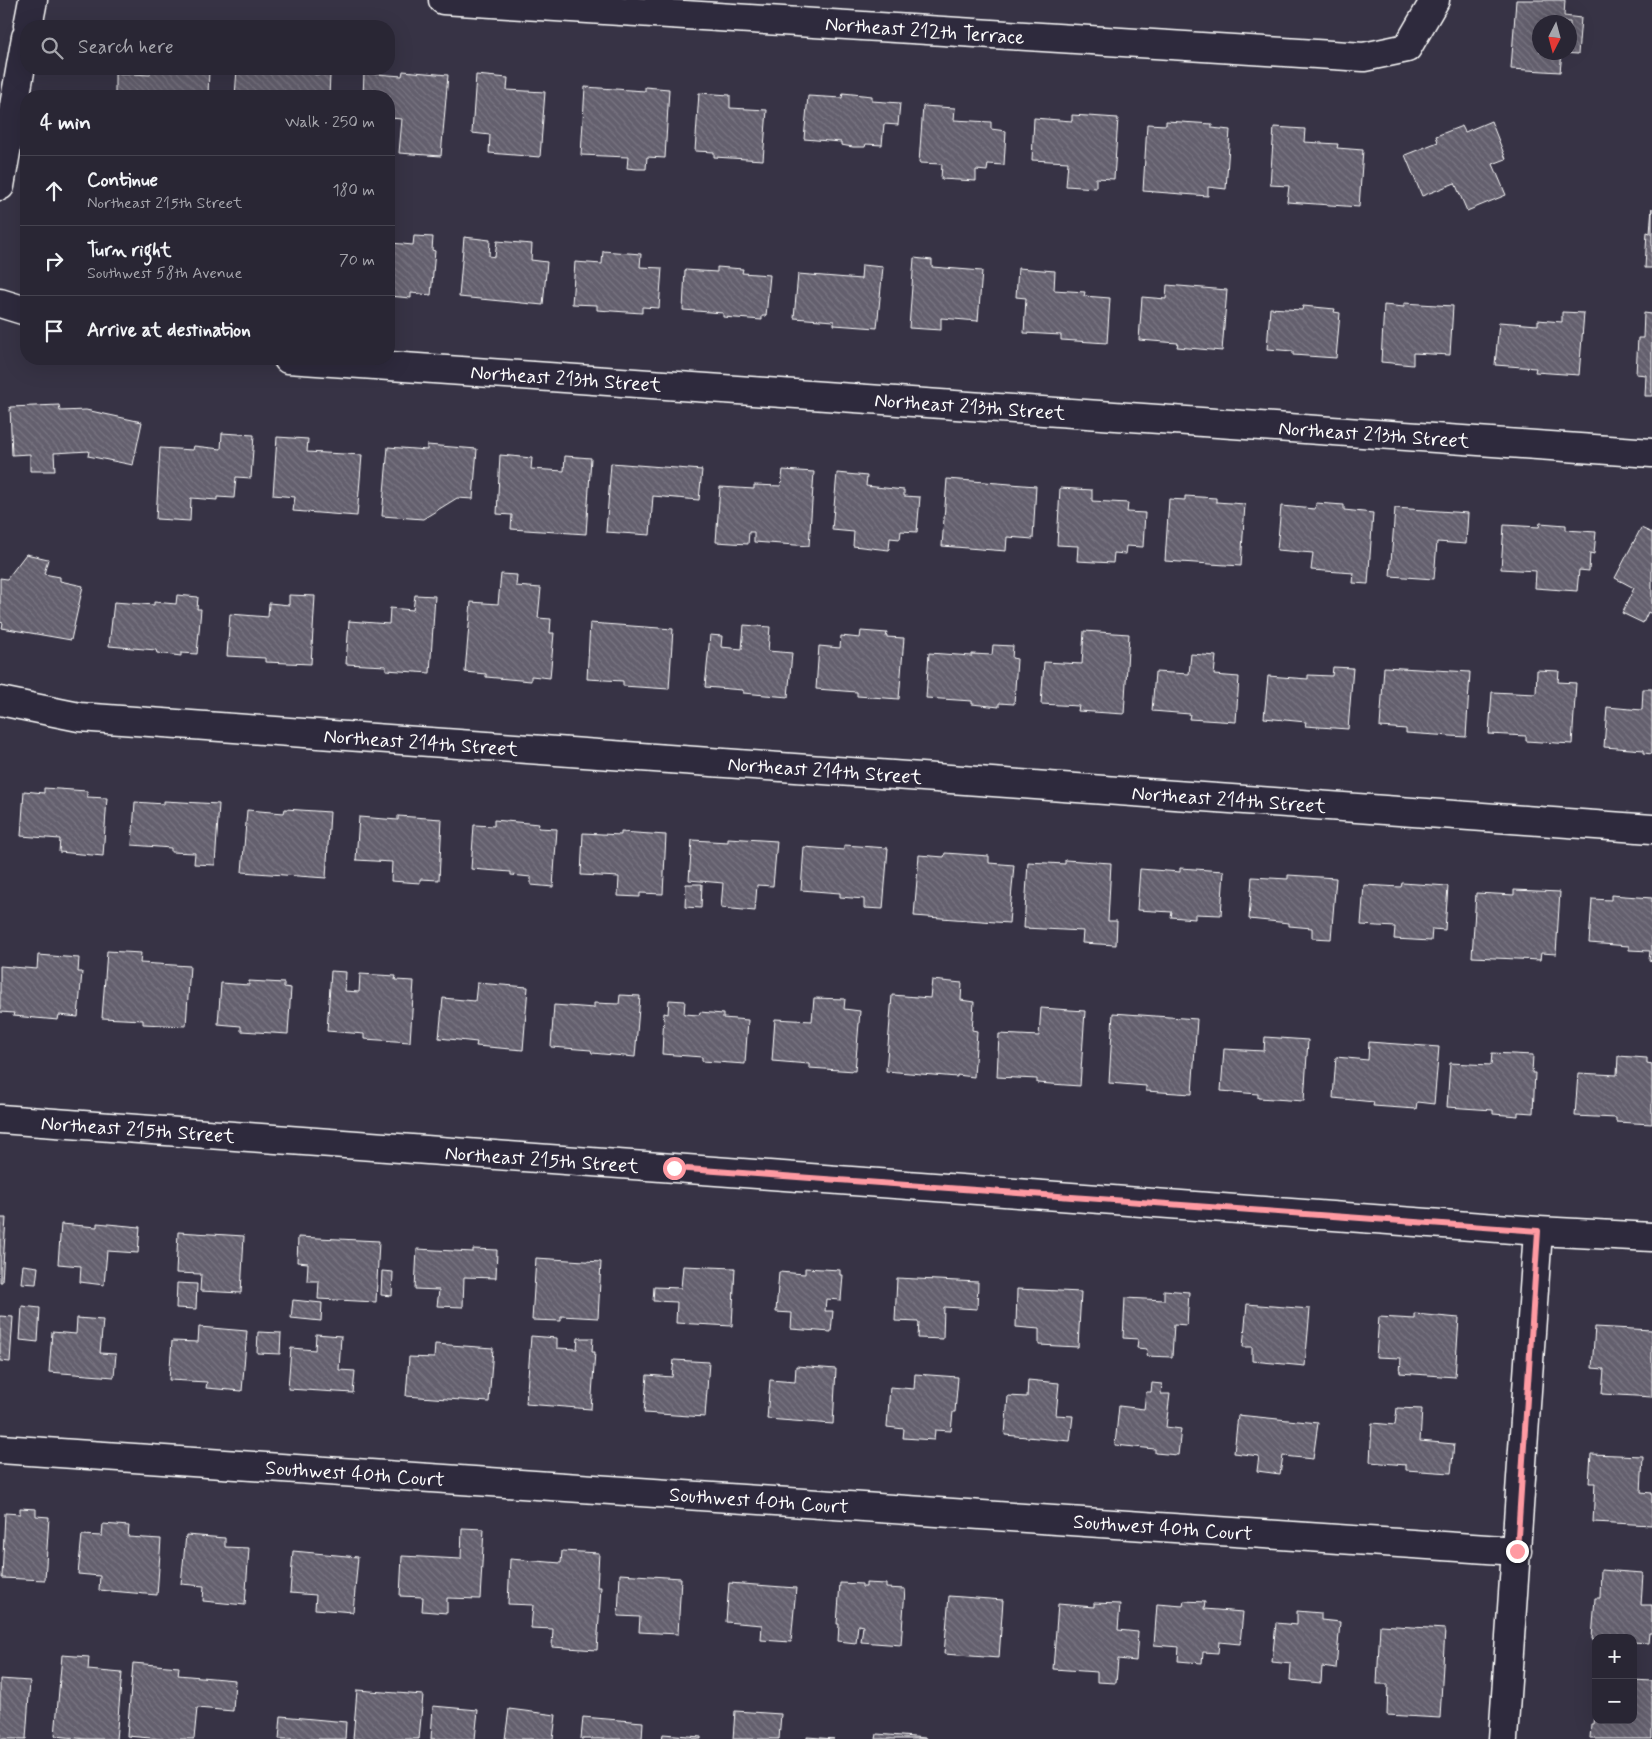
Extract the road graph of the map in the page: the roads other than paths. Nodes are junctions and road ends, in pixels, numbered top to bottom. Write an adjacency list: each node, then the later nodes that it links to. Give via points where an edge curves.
1 (33, 0): 4 (street)
2 (442, 0): 3 (street, Northeast 212th Terrace, via 1364,58 1407,48)
3 (1435, 0)
4 (29, 20)
5 (20, 71): 6 (street)
6 (0, 186)
7 (0, 303): 8 (street)
8 (20, 309)
9 (375, 365): 10 (street, Northeast 213th Street)
10 (1652, 453)
11 (0, 701): 12 (street, Northeast 214th Street, via 79,717)
12 (1652, 829)
13 (0, 1119): 14 (street, Northeast 215th Street)
14 (1538, 1231): 15 (street, Northeast 215th Street); 17 (street)
15 (1652, 1236)
16 (0, 1449): 17 (street, Southwest 40th Court)
17 (1517, 1551): 18 (street)
18 (1503, 1739)

